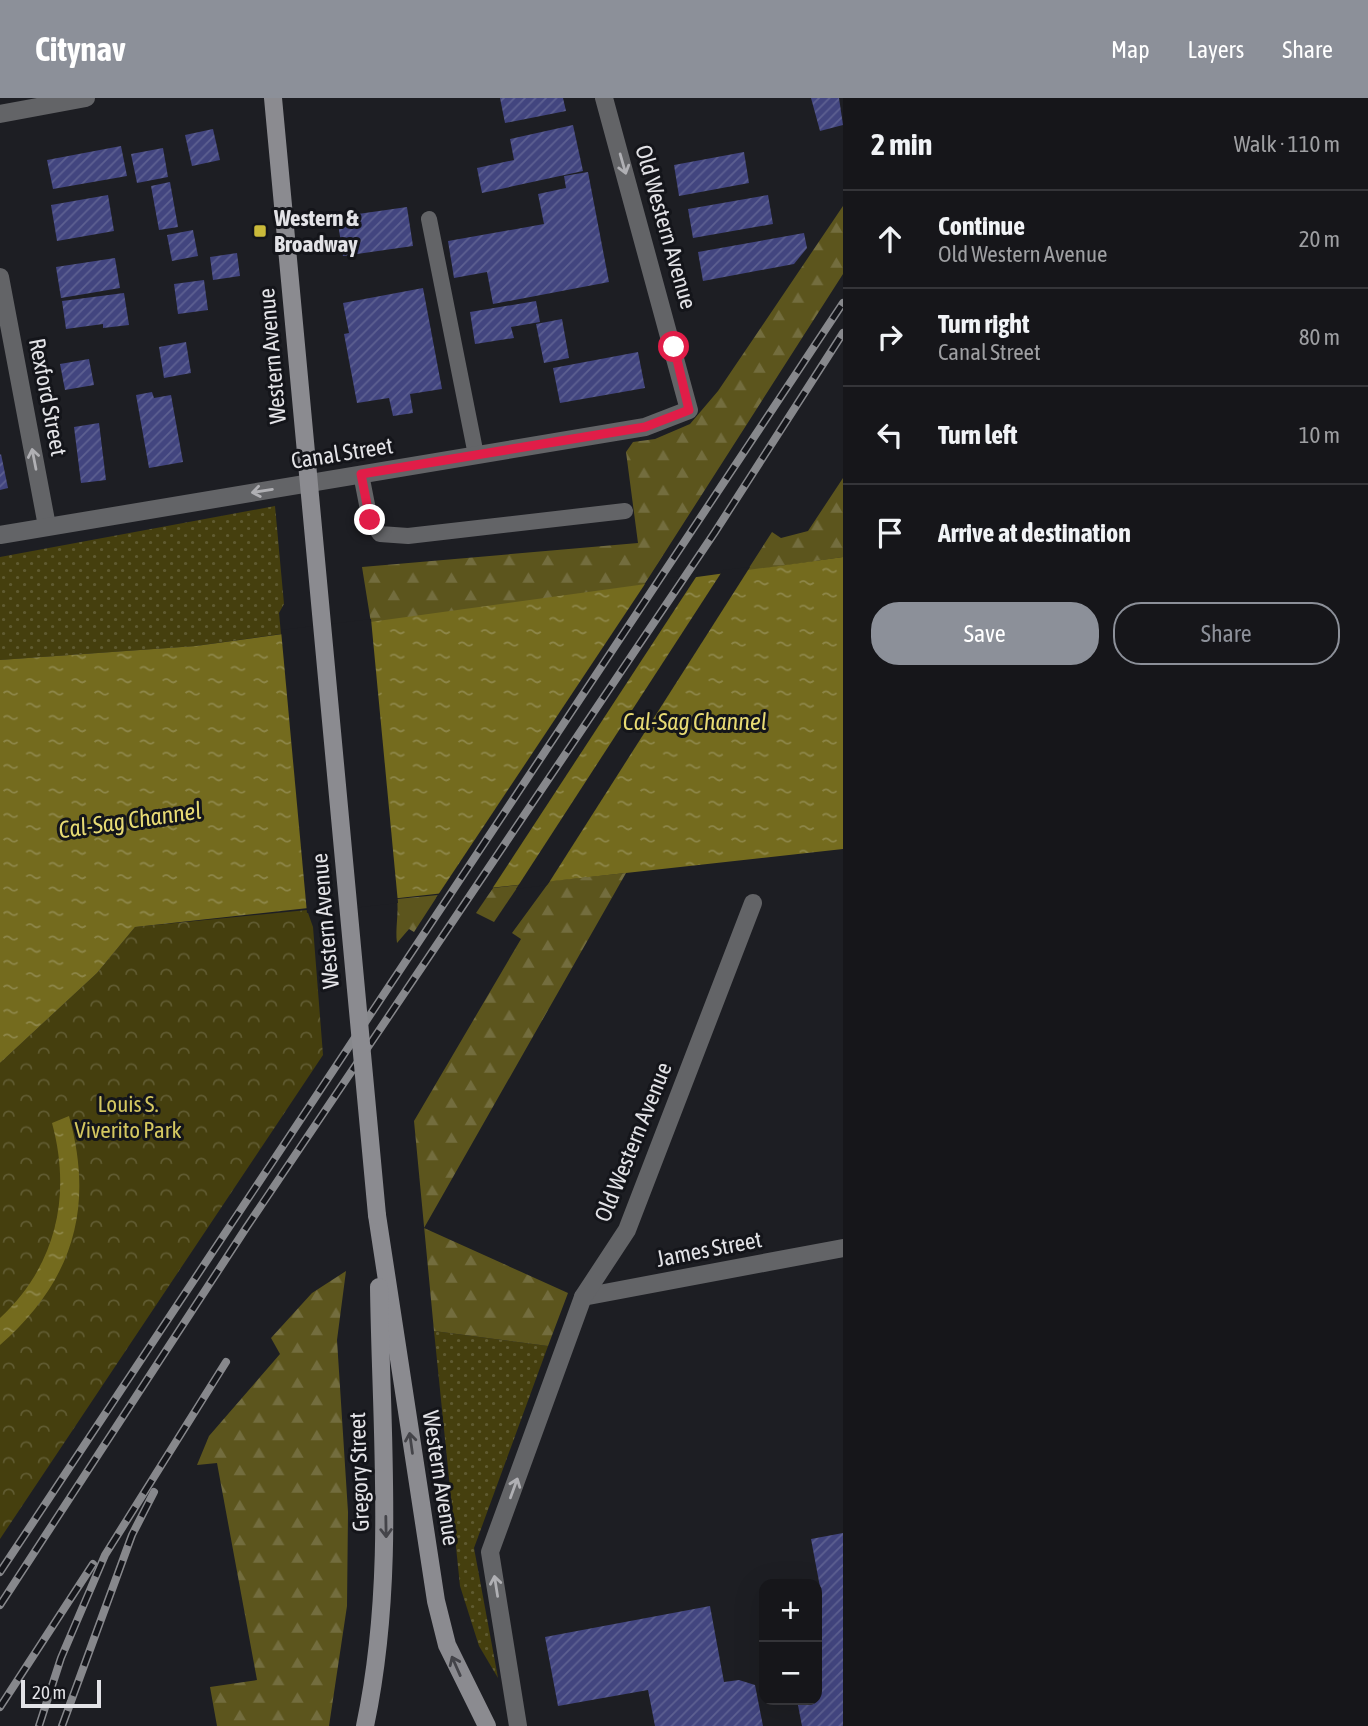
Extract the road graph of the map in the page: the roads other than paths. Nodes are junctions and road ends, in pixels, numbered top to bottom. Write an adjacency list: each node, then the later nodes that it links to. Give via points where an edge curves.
1 (86, 98): 4 (street)
2 (272, 98): 14 (main road, Western Avenue, bridge)
3 (604, 98): 7 (street, Old Western Avenue, one-way to 7)
4 (0, 114)
5 (429, 219): 8 (lane)
6 (0, 277): 11 (street, Rexford Street, one-way to 6)
7 (689, 410): 8 (street, Canal Street, via 645,427)
8 (476, 455): 9 (street, Canal Street)
9 (361, 474): 10 (lane, via 370,520 380,534 408,536); 11 (street, Canal Street, one-way to 11)
10 (625, 511)
11 (47, 526): 12 (street, Canal Street)
12 (0, 535)
13 (753, 903): 16 (street, Old Western Avenue, via 627,1230)
14 (377, 1215): 17 (main road, Gregory Street)
15 (843, 1248): 16 (street, James Street)
16 (583, 1297): 18 (street, Old Western Avenue, one-way to 16)
17 (387, 1335): 19 (main road, Gregory Street, one-way to 19, via 386,1548); 20 (main road, Western Avenue, one-way to 17, via 447,1645)
18 (490, 1552): 21 (street, Western Avenue, one-way to 18)
19 (365, 1726)
20 (487, 1726)
21 (518, 1726)

